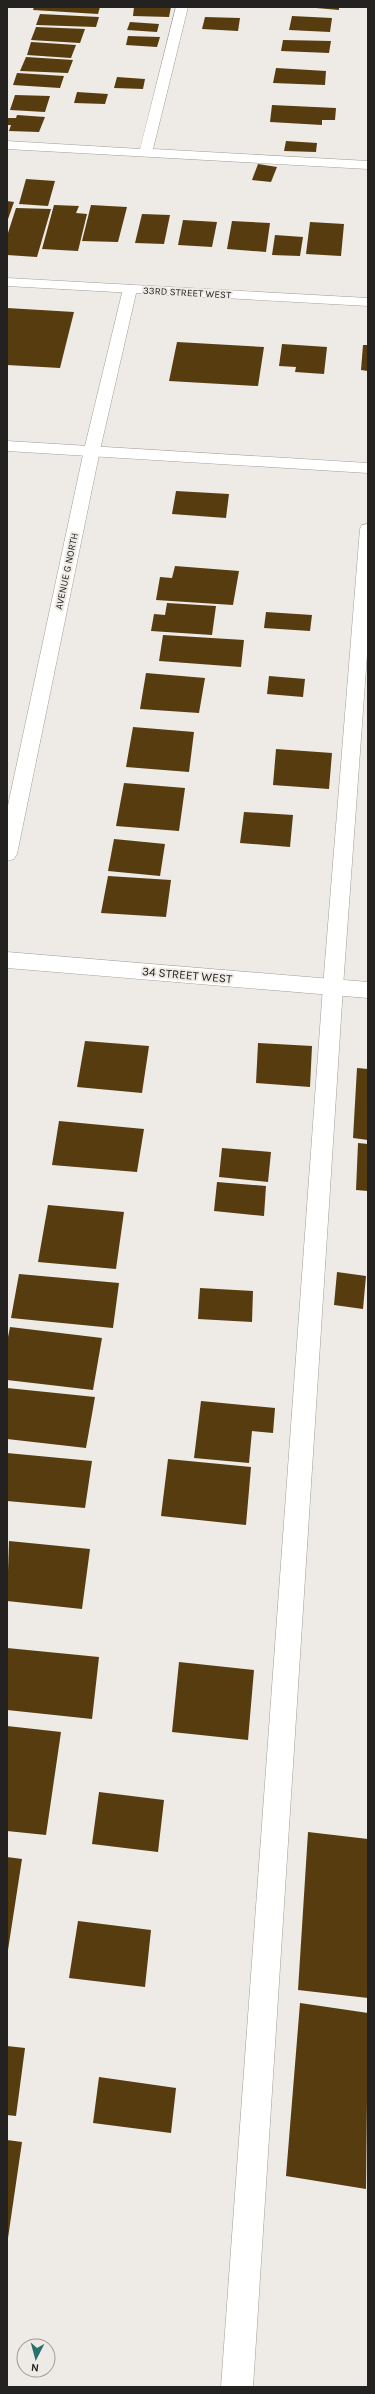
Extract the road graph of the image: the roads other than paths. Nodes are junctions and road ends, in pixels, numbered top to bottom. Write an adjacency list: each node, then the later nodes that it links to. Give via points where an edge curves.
1 (182, 7): 3 (street)
2 (7, 146): 3 (street)
3 (146, 152): 4 (street)
4 (368, 165)
5 (7, 282): 6 (street, 33RD STREET WEST)
6 (130, 288): 7 (street, 33RD STREET WEST); 9 (street, AVENUE G NORTH)
7 (368, 302)
8 (7, 446): 9 (street)
9 (92, 450): 10 (street); 12 (street, AVENUE G NORTH)
10 (368, 468)
11 (368, 529): 14 (street)
12 (7, 854)
13 (7, 960): 14 (street, 34 STREET WEST)
14 (333, 987): 15 (street, 34 STREET WEST); 16 (street)
15 (368, 990)
16 (237, 2387)

